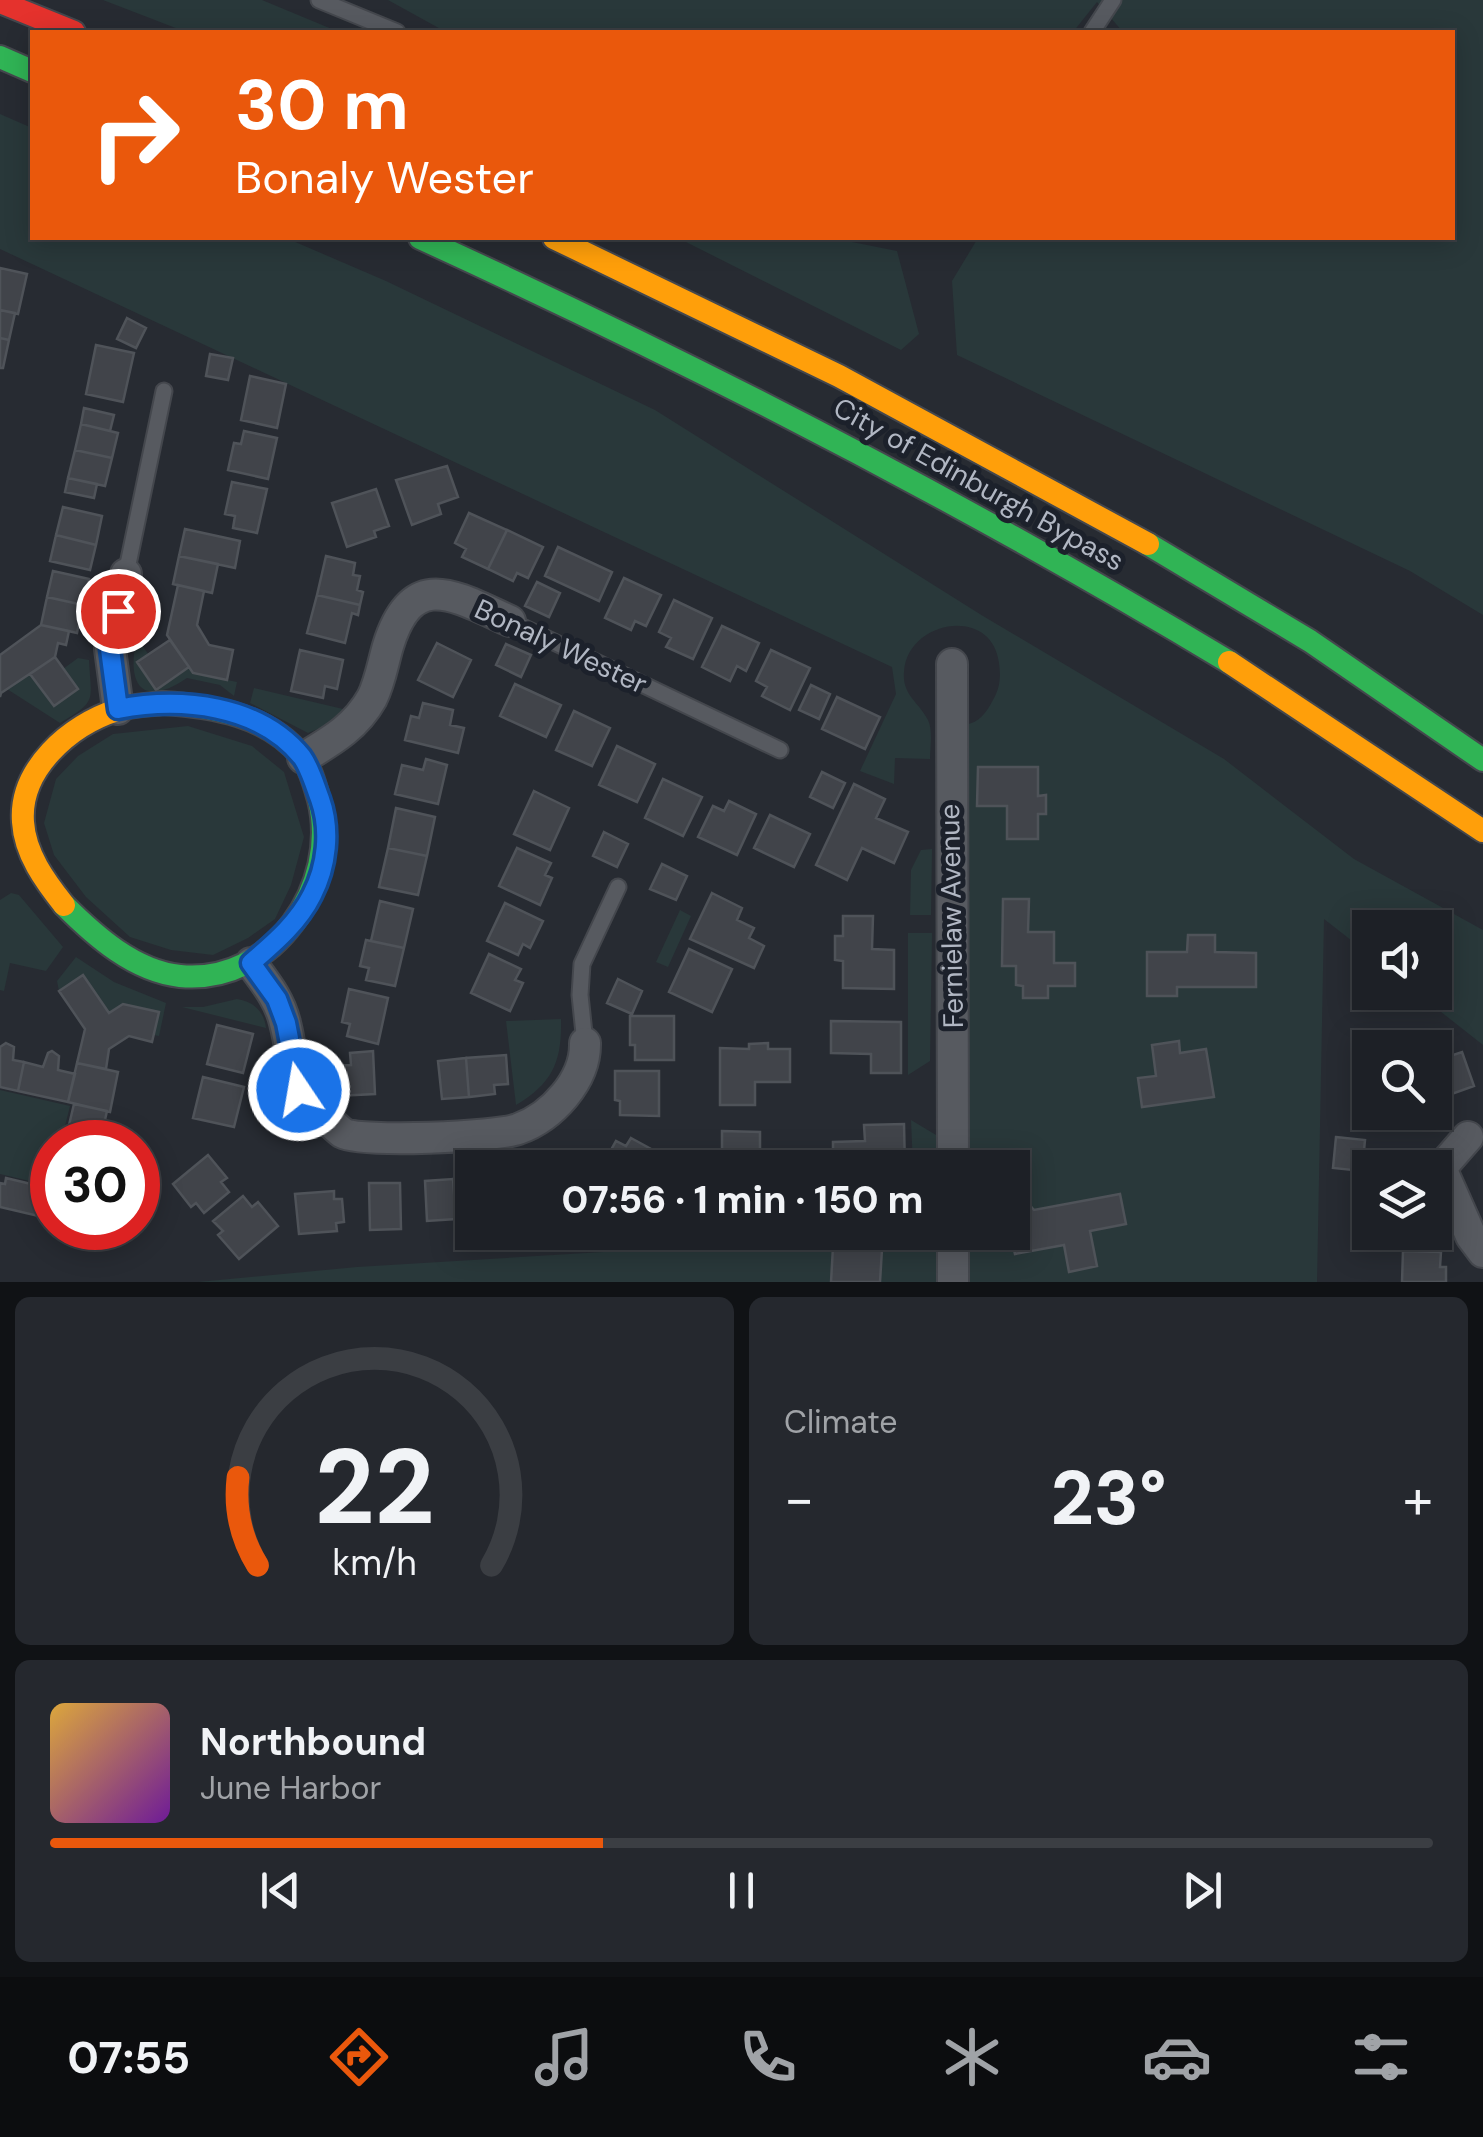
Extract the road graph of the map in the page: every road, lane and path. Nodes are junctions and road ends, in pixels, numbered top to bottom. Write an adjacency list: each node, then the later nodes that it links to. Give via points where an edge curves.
1 (319, 0): 5 (lane)
2 (1113, 0): 6 (lane)
3 (0, 2): 4 (main road)
4 (69, 30)
5 (392, 30)
6 (1093, 30)
7 (0, 57): 8 (main road)
8 (30, 69)
9 (424, 240): 20 (main road, City of Edinburgh Bypass, via 758,400 1023,540 1306,710)
10 (558, 240): 18 (main road, City of Edinburgh Bypass, via 758,334 1123,529 1321,650)
11 (164, 391): 12 (lane)
12 (126, 574): 15 (street, via 110,649)
13 (510, 621): 16 (lane, Bonaly Wester); 17 (street, Bonaly Wester, via 442,595 412,601 400,614 373,695 351,728)
14 (952, 664): 25 (street, Fernielaw Avenue)
15 (118, 709): 17 (main road, via 163,703 225,710 275,733); 19 (main road, via 64,738)
16 (780, 750)
17 (303, 758): 22 (main road, via 325,812 321,873 298,918)
18 (1483, 760)
19 (12, 800): 22 (main road, via 27,845 90,933 138,963 184,977)
20 (1483, 831)
21 (618, 887): 23 (lane, via 582,964)
22 (251, 963): 23 (street, via 277,999 299,1090 346,1135 393,1140 517,1130 575,1083)
23 (585, 1043)
24 (1468, 1137): 26 (street)
25 (953, 1150)
26 (1452, 1155)
27 (1452, 1193): 29 (street)
28 (953, 1250): 30 (street)
29 (1483, 1252)
30 (953, 1282)

